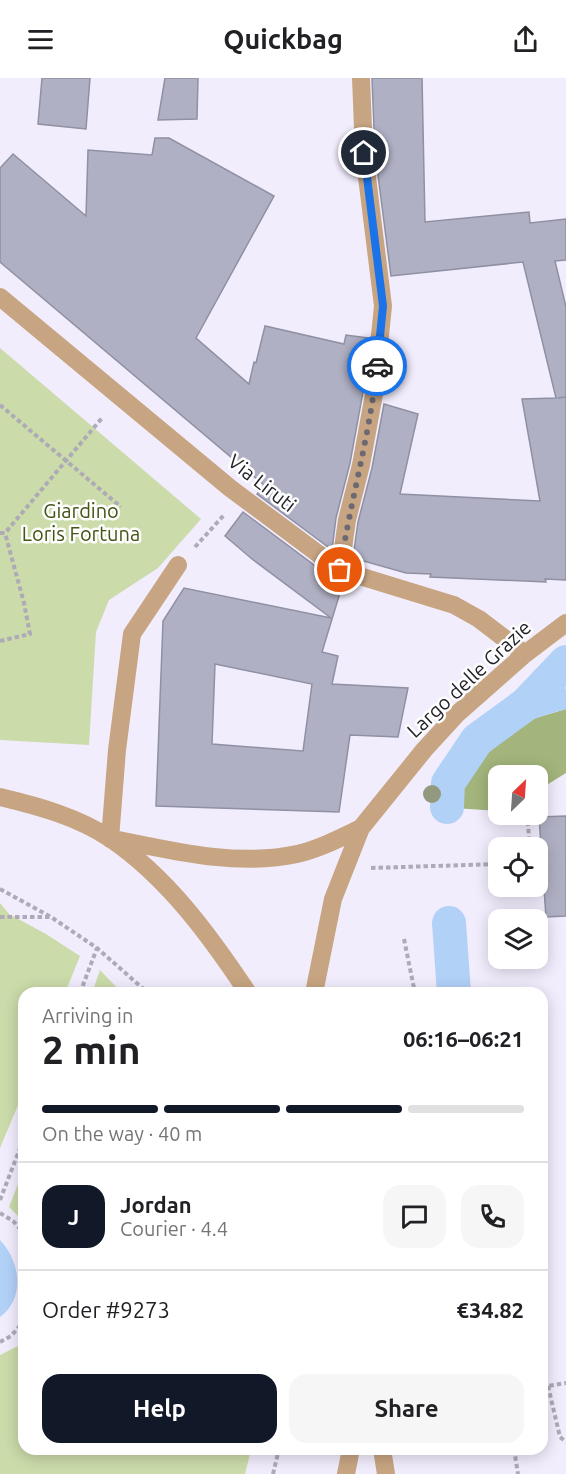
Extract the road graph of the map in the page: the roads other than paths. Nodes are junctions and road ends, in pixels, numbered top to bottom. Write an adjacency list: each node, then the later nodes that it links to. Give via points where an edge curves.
1 (361, 78): 4 (street, via 364,153 383,306 374,394)
2 (0, 297): 4 (street, Via Liruti, via 230,488)
3 (178, 565): 9 (street, via 132,634)
4 (340, 570): 6 (street, Via Liruti, via 454,605)
5 (566, 623): 6 (street, Largo delle Grazie)
6 (525, 654): 8 (street, Largo delle Grazie, via 424,750)
7 (0, 797): 9 (street, via 70,818)
8 (361, 828): 9 (street, Largo delle Grazie, via 296,854 249,859); 11 (street, Largo delle Grazie, via 333,899)
9 (110, 838): 10 (street, via 168,887)
10 (244, 987)
11 (315, 987)
12 (350, 1455): 14 (street)
13 (383, 1455): 15 (street)
14 (346, 1474)
15 (386, 1474)

